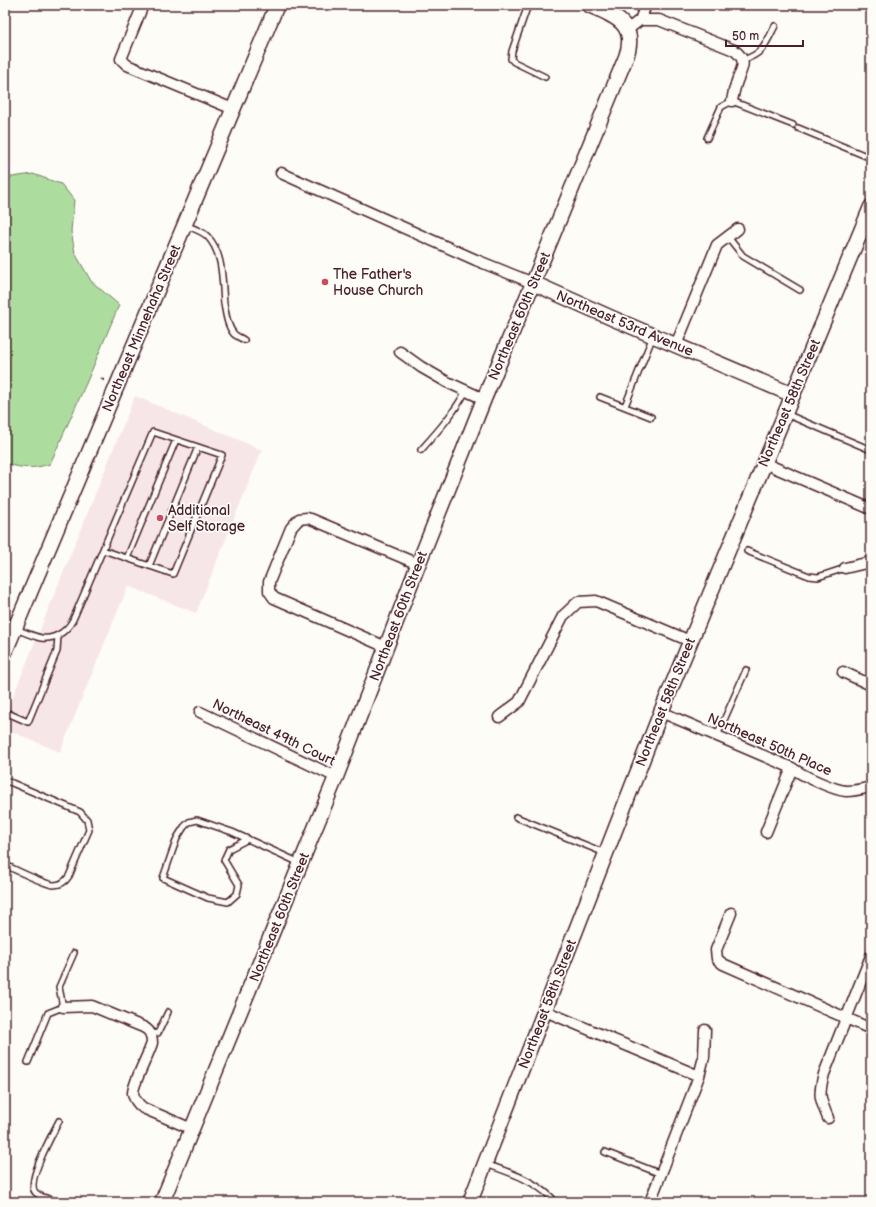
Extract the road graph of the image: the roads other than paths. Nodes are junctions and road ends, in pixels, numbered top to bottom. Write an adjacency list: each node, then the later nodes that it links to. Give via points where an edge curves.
1 (143, 5): 12 (street, via 121,59 127,65)
2 (277, 5): 12 (street, Northeast Minnehaha Street)
3 (528, 5): 10 (lane, via 511,59)
4 (589, 5): 8 (street, via 618,18)
5 (646, 5): 6 (street)
6 (640, 20): 8 (street); 9 (street, via 659,20 734,50)
7 (775, 26): 9 (lane, via 760,53)
8 (627, 30): 20 (street, Northeast 60th Street, via 630,40 626,57)
9 (743, 60): 11 (street)
10 (545, 77)
11 (732, 101): 13 (lane, via 721,107); 14 (lane)
12 (233, 109): 17 (street, Northeast Minnehaha Street)
13 (708, 138)
14 (871, 158)
15 (281, 174): 20 (street, Northeast 53rd Avenue)
16 (869, 215): 27 (street, Northeast 58th Street)
17 (184, 225): 23 (lane, via 206,235 213,243 218,253 228,325 234,334); 46 (street, Northeast Minnehaha Street)
18 (738, 229): 19 (street)
19 (728, 237): 21 (lane, via 743,256); 24 (street, via 717,245)
20 (533, 283): 22 (street, Northeast 53rd Avenue); 29 (street, Northeast 60th Street)
21 (800, 290)
22 (654, 335): 24 (street, Northeast 53rd Avenue); 30 (lane)
23 (244, 340)
24 (676, 345): 27 (street, Northeast 53rd Avenue)
25 (400, 352): 26 (street, via 421,367)
26 (466, 391): 29 (street); 35 (lane, via 457,408)
27 (793, 395): 31 (street, Northeast 58th Street)
28 (600, 397): 30 (lane)
29 (484, 399): 42 (street, Northeast 60th Street)
30 (625, 406): 32 (lane)
31 (785, 413): 36 (lane); 37 (street, Northeast 58th Street)
32 (651, 417)
33 (176, 440): 34 (lane); 39 (lane, via 153,432); 41 (lane)
34 (198, 448): 43 (lane); 43 (lane, via 222,455 173,574)
35 (421, 450)
36 (871, 450)
37 (764, 463): 38 (street); 48 (street, Northeast 58th Street)
38 (871, 509)
39 (103, 550): 41 (lane); 47 (lane, via 72,623)
40 (747, 551): 45 (lane, via 818,578)
41 (127, 558): 43 (lane)
42 (418, 564): 49 (street, Northeast 60th Street); 49 (street, via 307,518 299,519 290,528 271,576 268,587 279,601)
43 (150, 566)
44 (871, 566): 45 (street, via 866,563)
45 (845, 568)
46 (15, 629): 47 (lane, via 40,638); 50 (street, Northeast Minnehaha Street)
47 (58, 635): 54 (lane, via 57,651 28,722)
48 (690, 641): 56 (street, Northeast 58th Street); 57 (street, via 596,601 578,602 563,616 519,702)
49 (386, 647): 60 (street, Northeast 60th Street)
50 (5, 652)
51 (746, 670): 58 (lane)
52 (843, 672): 53 (street)
53 (871, 685)
54 (5, 712)
55 (200, 712): 60 (street, Northeast 49th Court)
56 (661, 712): 58 (street, Northeast 50th Place); 66 (street, Northeast 58th Street)
57 (499, 717)
58 (717, 736): 59 (street, Northeast 50th Place)
59 (792, 768): 62 (street, Northeast 50th Place, via 837,789); 64 (street)
60 (336, 777): 67 (street, Northeast 60th Street)
61 (5, 781): 68 (lane, via 80,812 87,820 89,830 69,876 60,885 51,885)
62 (871, 787)
63 (516, 817): 66 (lane)
64 (766, 832)
65 (248, 839): 65 (lane, via 196,820 189,822 177,838 163,878 208,898 228,902 237,894 240,885 224,860 229,849); 67 (lane)
66 (606, 854): 73 (street, Northeast 58th Street)
67 (301, 864): 83 (street, Northeast 60th Street)
68 (5, 865)
69 (731, 913): 75 (street, via 716,950 717,959 731,968)
70 (74, 953): 72 (lane, via 59,987)
71 (871, 956): 75 (street)
72 (63, 1007): 78 (street, via 92,1006 146,1029); 79 (lane, via 48,1013)
73 (545, 1011): 80 (street); 85 (street, Northeast 58th Street)
74 (168, 1012): 78 (lane, via 158,1033)
75 (846, 1018): 76 (street); 81 (street, via 820,1089 821,1102)
76 (871, 1029)
77 (705, 1030): 80 (street, via 704,1057)
78 (151, 1034): 83 (street, via 152,1043 133,1089 134,1099 143,1108)
79 (28, 1062)
80 (699, 1076): 86 (street)
81 (828, 1118)
82 (59, 1121): 88 (lane, via 40,1160 32,1186 41,1197)
83 (192, 1129): 89 (street, Northeast 60th Street)
84 (605, 1152): 86 (lane)
85 (485, 1164): 87 (lane, via 530,1181); 90 (street, Northeast 58th Street)
86 (661, 1174): 91 (street)
87 (552, 1198)
88 (56, 1202)
89 (162, 1202)
90 (470, 1202)
91 (650, 1202)

